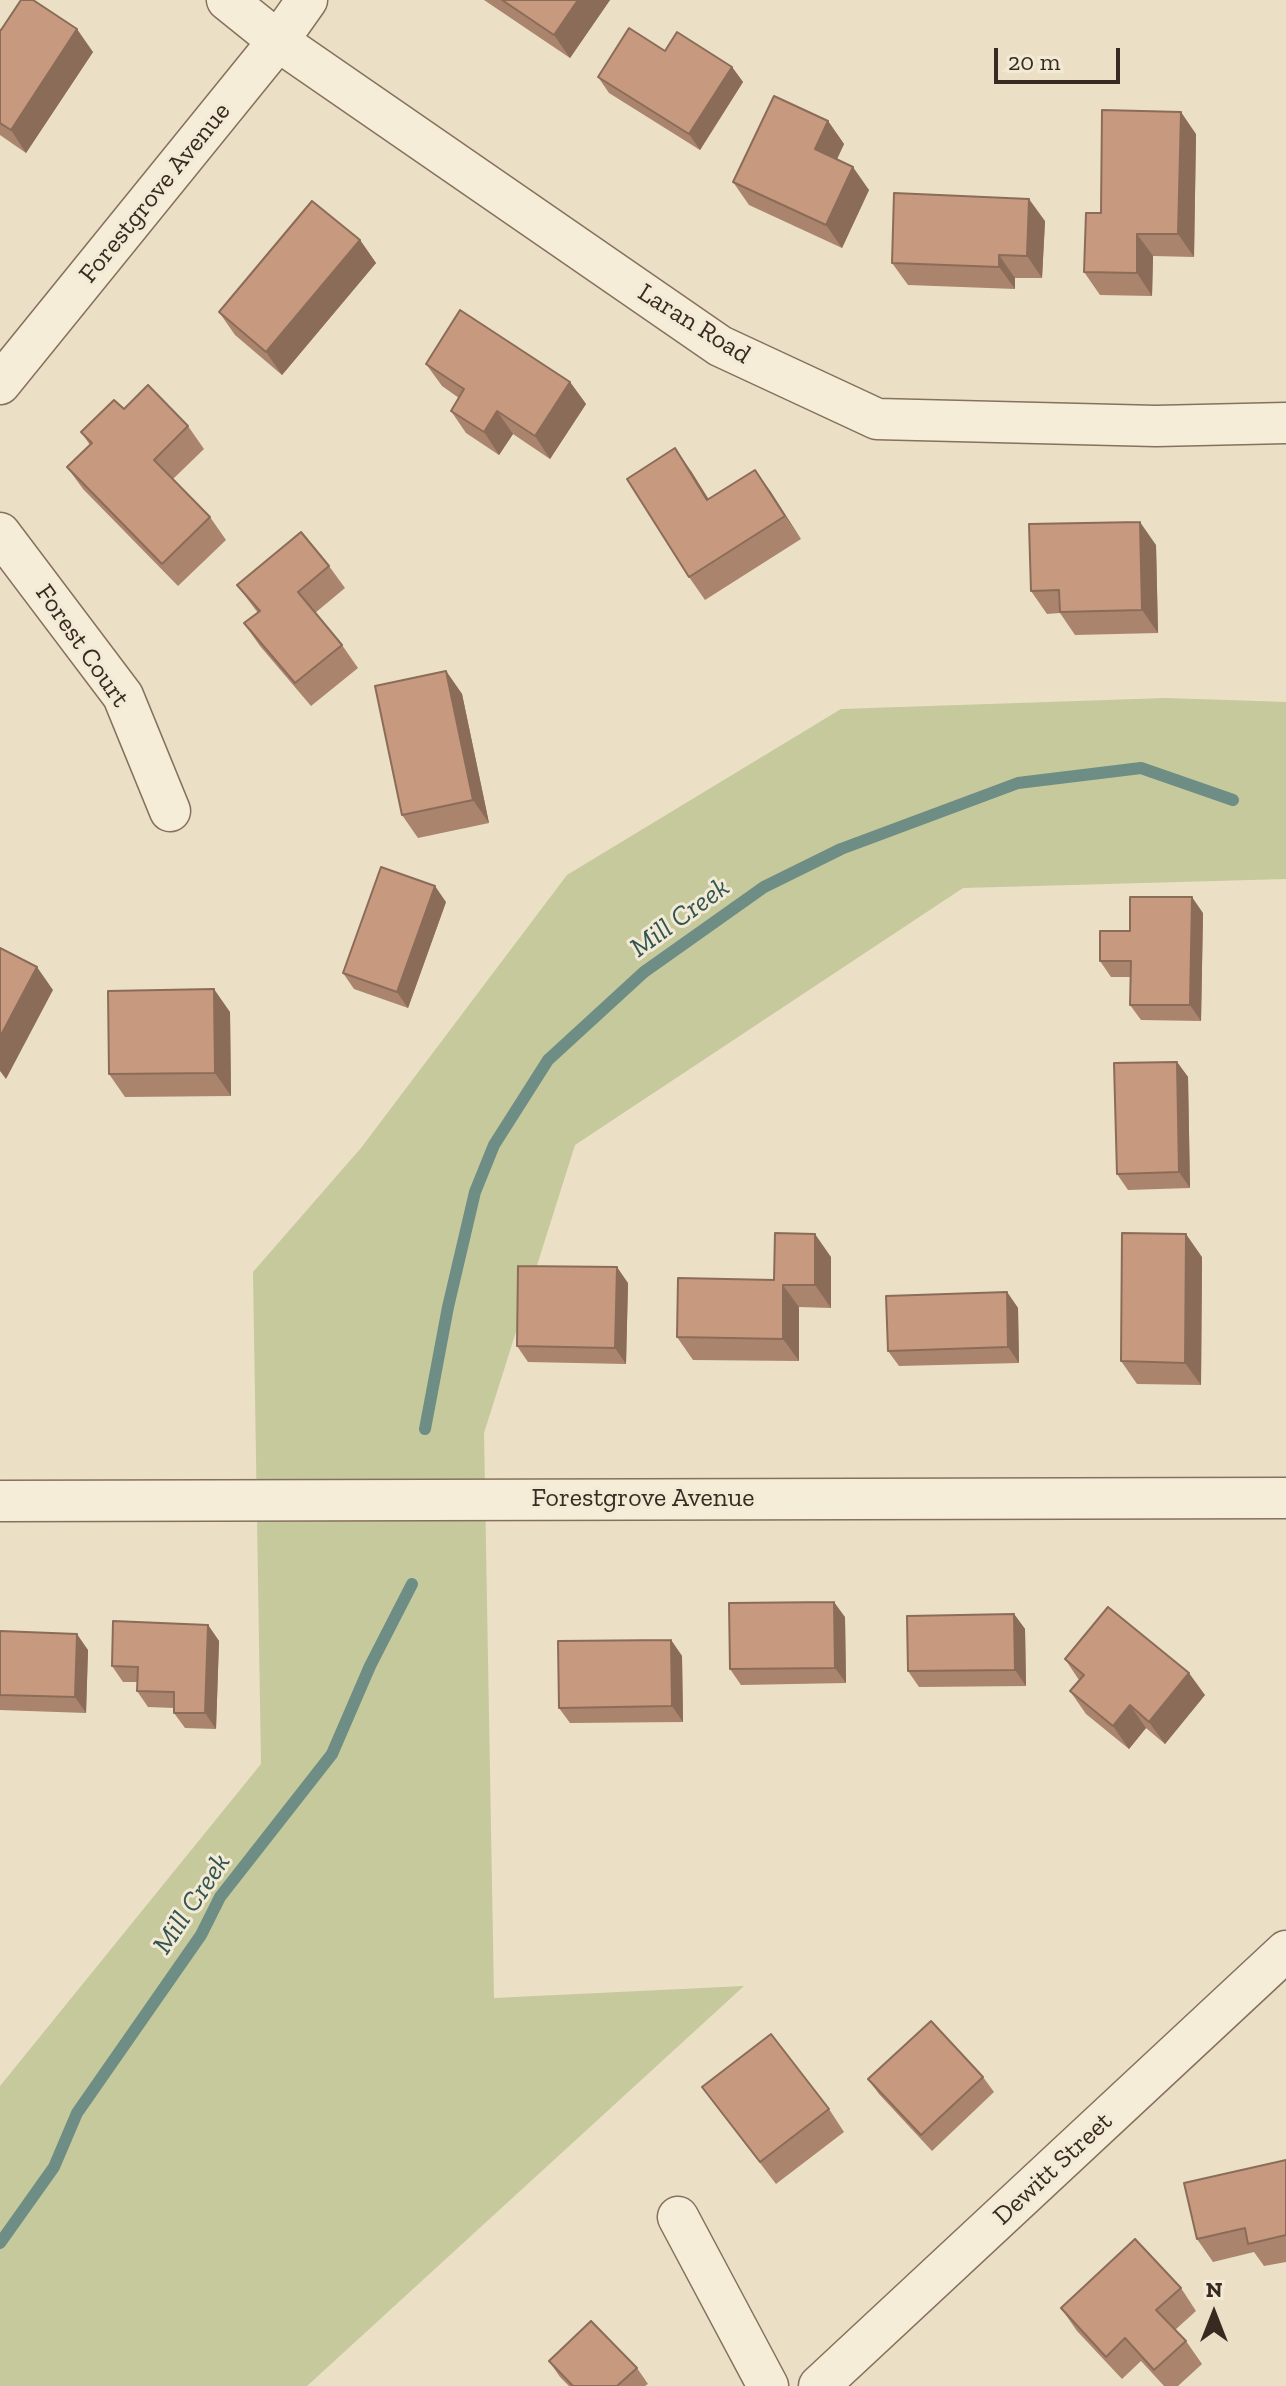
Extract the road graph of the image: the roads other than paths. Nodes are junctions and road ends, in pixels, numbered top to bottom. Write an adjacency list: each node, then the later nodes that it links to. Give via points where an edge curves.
1 (227, 0): 3 (street, Laran Road)
2 (307, 0): 3 (street, Forestgrove Avenue)
3 (278, 41): 4 (street, Forestgrove Avenue); 5 (street, Laran Road, via 720,346 877,419 1156,426)
4 (0, 384)
5 (1286, 423)
6 (0, 533): 7 (street, Forest Court, via 123,696)
7 (170, 811)
8 (1286, 1498): 9 (street, Forestgrove Avenue)
9 (0, 1501)
10 (1286, 1951): 13 (street, Dewitt Street)
11 (678, 2217): 12 (street)
12 (768, 2386)
13 (819, 2386)

